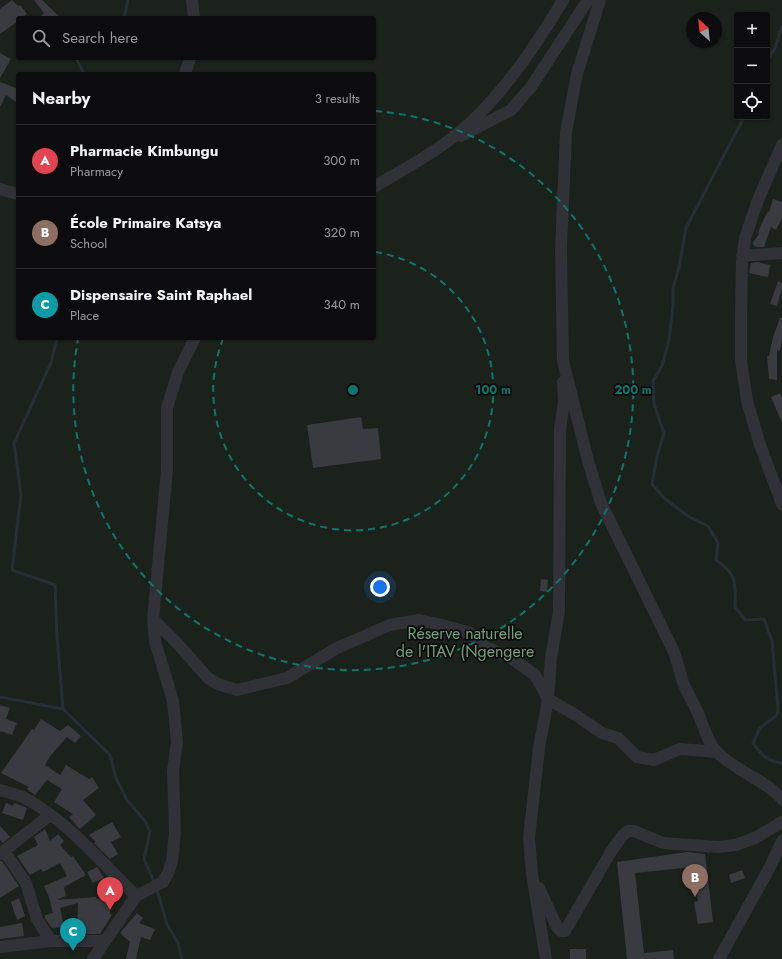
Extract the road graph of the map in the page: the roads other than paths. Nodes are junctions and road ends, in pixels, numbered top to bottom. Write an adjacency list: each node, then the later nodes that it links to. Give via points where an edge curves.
1 (192, 0): 5 (street)
2 (564, 0): 8 (street, via 496,97)
3 (588, 0): 8 (street, via 532,87 511,110)
4 (600, 0): 16 (street, via 577,74 566,132 561,249)
5 (194, 16)
6 (189, 60): 7 (street)
7 (186, 72)
8 (444, 144): 10 (street)
9 (782, 145): 14 (street, via 758,200 745,238)
10 (376, 186)
11 (0, 189): 12 (street)
12 (16, 193)
13 (782, 253): 14 (street)
14 (742, 256): 17 (street, via 741,360 747,402)
15 (194, 340): 18 (street, via 178,372 167,408 167,470)
16 (564, 361): 19 (street, via 564,402 560,429 559,612 551,658); 20 (street, via 601,503 676,657 683,683 700,717 706,736)
17 (782, 504)
18 (153, 619): 19 (street, via 208,678 237,690 287,678 337,648 367,634 390,625 419,620 470,633 484,646 511,658 535,675); 28 (street, via 155,641 173,701 177,742 173,771 175,834 168,873 157,885)
19 (548, 699): 20 (street, via 602,733 618,738 637,757 654,760 680,749); 27 (street, via 531,804 529,838)
20 (717, 752): 22 (street, via 743,772 772,788)
21 (0, 790): 23 (street, via 22,797)
22 (782, 799)
23 (50, 815): 26 (street); 28 (street, via 79,839)
24 (782, 822): 27 (street, via 755,838 736,845 718,847 663,843 628,831 612,850 565,930 561,931)
25 (782, 841): 34 (street)
26 (2, 853): 29 (street, via 26,883 37,918)
27 (532, 874): 33 (street)
28 (136, 896): 30 (street)
29 (51, 941): 30 (street); 31 (street)
30 (105, 941): 32 (street)
31 (0, 947)
32 (93, 959)
33 (546, 959)
34 (719, 959)

